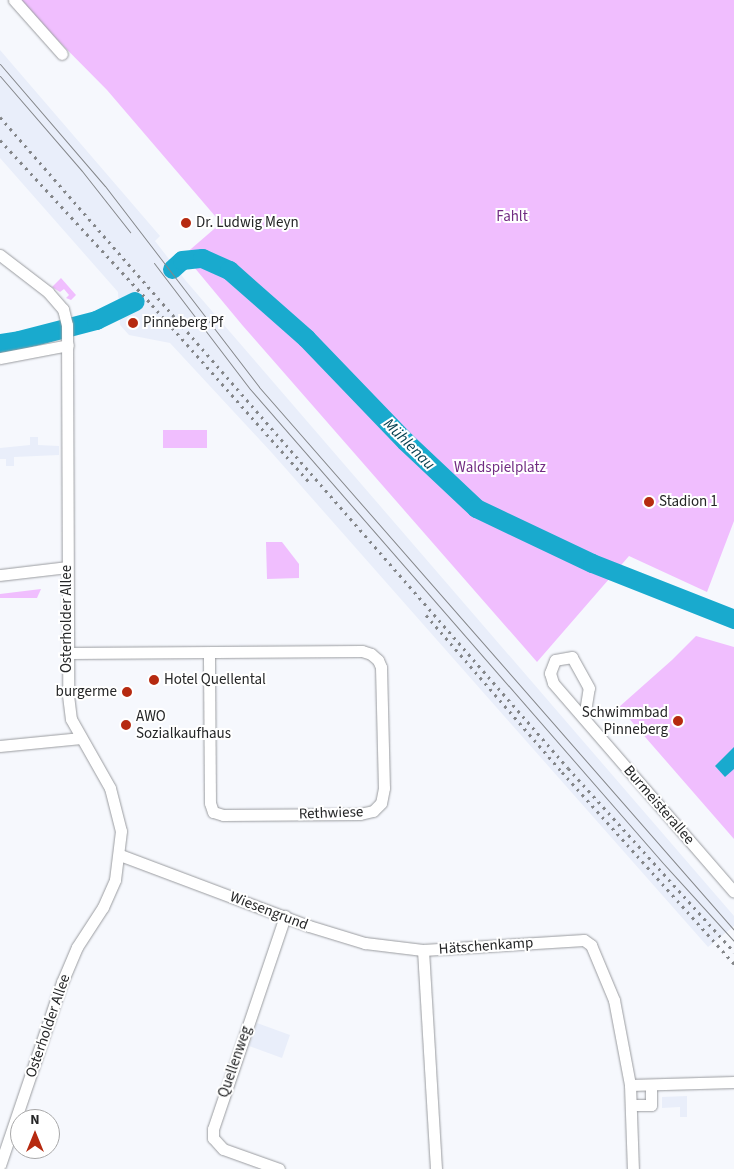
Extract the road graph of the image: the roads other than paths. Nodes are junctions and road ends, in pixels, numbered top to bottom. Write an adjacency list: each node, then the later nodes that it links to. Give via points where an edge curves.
1 (14, 0): 2 (street)
2 (62, 54)
3 (0, 255): 4 (street, Osterholder Allee, via 37,282 63,309)
4 (68, 343): 5 (street); 6 (street, Osterholder Allee)
5 (0, 358)
6 (67, 567): 7 (street); 8 (street, Osterholder Allee)
7 (0, 575)
8 (68, 652): 9 (street, Rethwiese); 11 (street, Osterholder Allee, via 71,718)
9 (209, 652): 9 (street, Rethwiese, via 210,803 213,812 223,815 360,814 374,811 381,803 384,788 381,667 378,660 362,651)
10 (584, 718): 10 (street, Burmeisterallee, via 553,683 550,673 555,660 572,657 589,688); 14 (street, Burmeisterallee)
11 (82, 738): 12 (street); 13 (street, Osterholder Allee, via 100,766 117,808 121,831)
12 (0, 746)
13 (120, 855): 15 (street, Wiesengrund); 21 (street, Osterholder Allee, via 115,880 103,907 77,947 62,982)
14 (734, 892)
15 (285, 916): 16 (street, Wiesengrund, via 365,943); 22 (street, Quellenweg, via 212,1129 213,1138 223,1149)
16 (423, 950): 19 (street, Hätschenkamp, via 584,940 591,945 614,1000); 23 (street, Hätschenkamp)
17 (734, 1082): 18 (street)
18 (651, 1084): 19 (street); 20 (street, via 651,1105)
19 (630, 1085): 20 (street, Hätschenkamp)
20 (631, 1105): 24 (street, Hätschenkamp)
21 (0, 1165)
22 (279, 1169)
23 (436, 1169)
24 (633, 1169)

